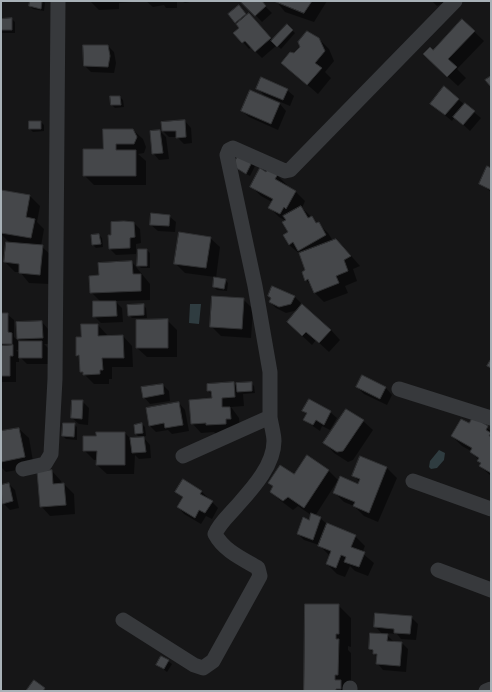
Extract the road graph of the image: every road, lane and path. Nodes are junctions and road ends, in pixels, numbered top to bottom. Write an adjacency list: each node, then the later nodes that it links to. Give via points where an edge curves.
1 (58, 1): 7 (street, via 55,379 50,454 45,464)
2 (455, 1): 4 (street, via 290,170 285,171 232,148 229,150 270,372)
3 (399, 389): 5 (street)
4 (270, 417): 6 (street); 12 (street, via 274,440 270,459 248,494 218,527 215,534 219,541 235,554 258,568 260,576 213,661 203,668 194,665)
5 (491, 418)
6 (182, 456)
7 (23, 469)
8 (413, 481): 9 (street)
9 (491, 509)
10 (438, 570): 11 (street)
11 (491, 590)
12 (123, 620)
13 (491, 689): 14 (street)
14 (486, 691)

